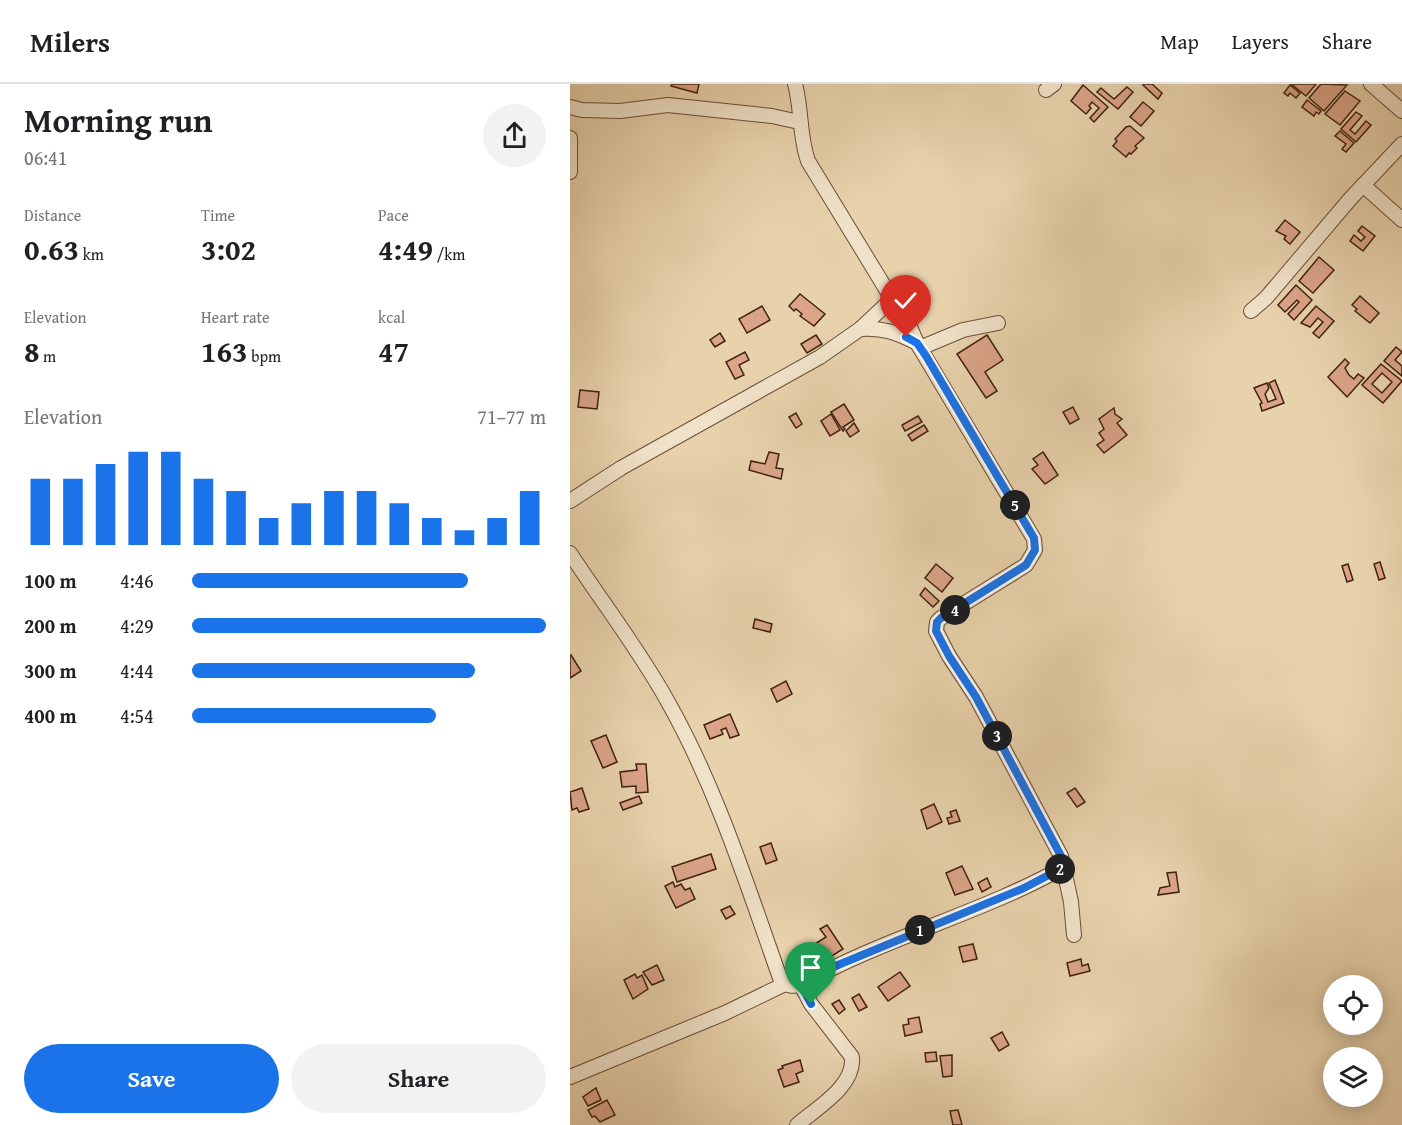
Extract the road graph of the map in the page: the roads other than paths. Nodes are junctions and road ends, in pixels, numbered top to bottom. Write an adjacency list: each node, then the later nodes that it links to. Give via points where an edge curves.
1 (795, 84): 5 (street)
2 (1371, 84): 4 (street)
3 (570, 107): 5 (street, via 620,111 668,105)
4 (1402, 111)
5 (799, 122): 11 (street, via 808,161)
6 (570, 138): 8 (street)
7 (1402, 144): 9 (street)
8 (570, 172)
9 (1363, 185): 10 (street); 12 (street)
10 (1402, 220)
11 (892, 299): 14 (street); 15 (street)
12 (1251, 311)
13 (998, 323): 15 (street, via 963,330)
14 (860, 329): 15 (street, via 887,330); 16 (street, via 820,357 621,468)
15 (919, 346): 18 (street, via 1027,524 1035,550 1026,565 941,618 936,631 976,697)
16 (570, 501)
17 (570, 553): 20 (street, via 668,701 692,748 749,885)
18 (1064, 867): 19 (street); 21 (street, via 1024,888 851,958)
19 (1074, 935)
20 (784, 984): 21 (street); 22 (street)
21 (801, 985): 23 (street, via 852,1057 853,1067 846,1082)
22 (570, 1077)
23 (797, 1125)

